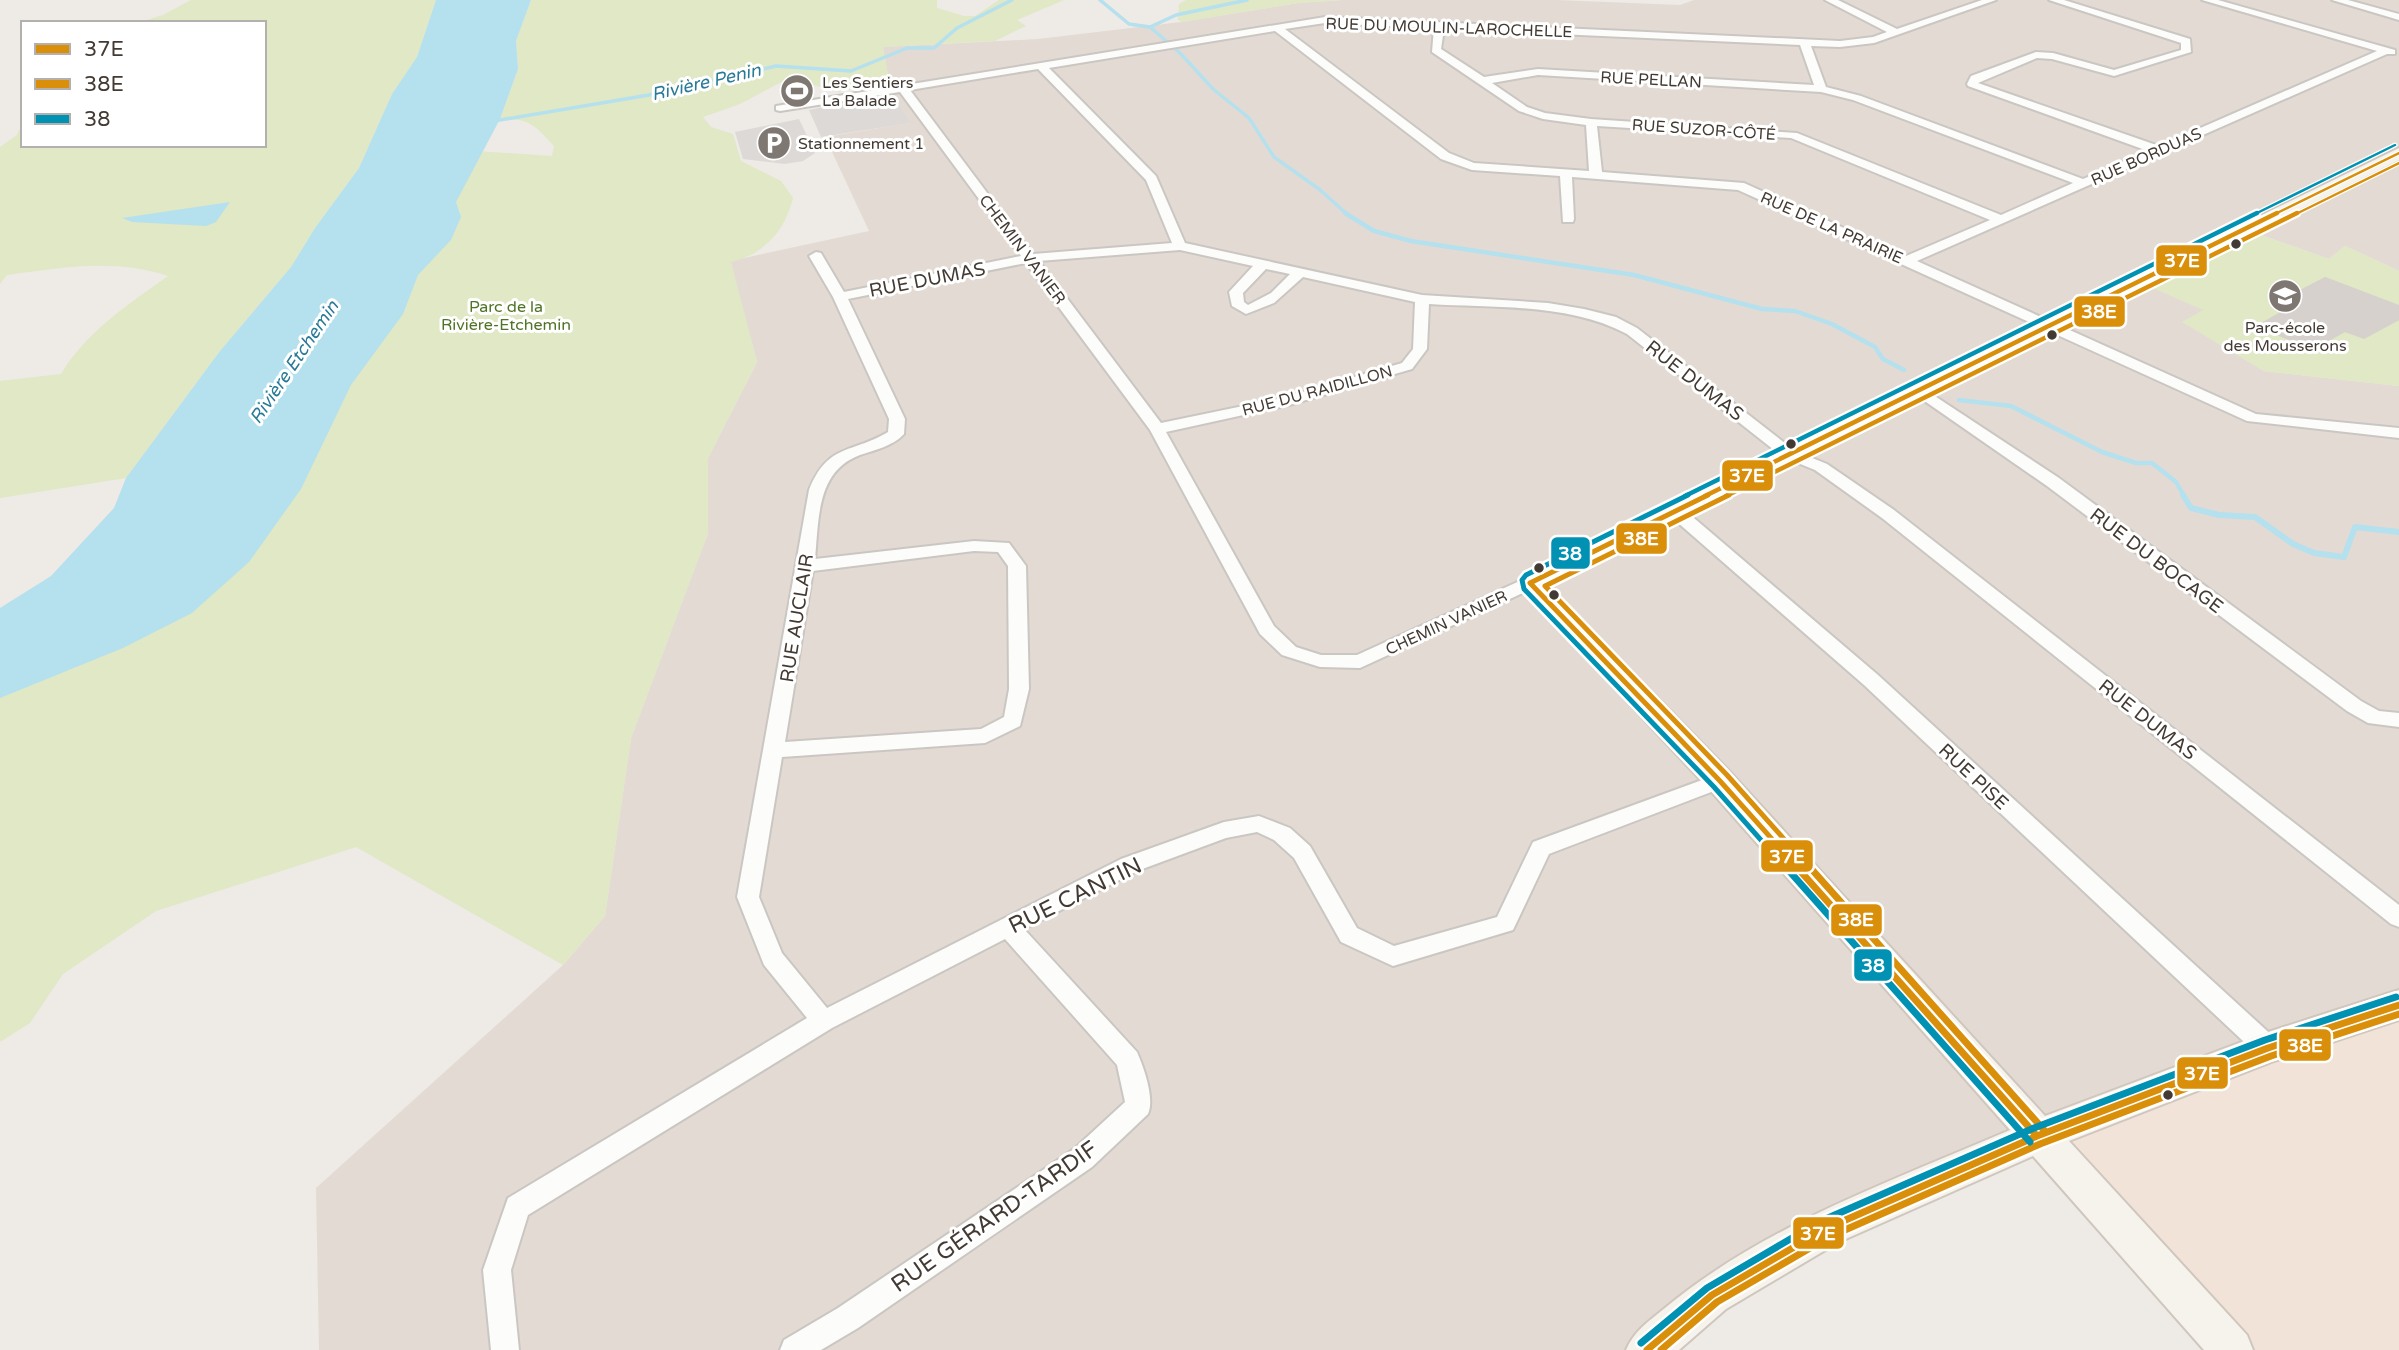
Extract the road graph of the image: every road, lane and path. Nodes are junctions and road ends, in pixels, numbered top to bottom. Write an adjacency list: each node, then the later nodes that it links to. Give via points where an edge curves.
1 (1830, 0): 9 (street)
2 (1991, 0): 9 (street, RUE DU MOULIN-LAROCHELLE)
3 (2054, 0): 18 (street, via 2186,41 2186,52 2114,73 2036,55 1975,78 1972,84)
4 (2207, 0): 11 (street)
5 (2337, 0): 6 (street)
6 (2399, 17)
7 (1439, 25): 8 (street, RUE DU MOULIN-LAROCHELLE, via 1336,20); 10 (street, RUE DU MOULIN-LAROCHELLE); 13 (street, RUE SUZOR-CÔTÉ, via 1436,50)
8 (1277, 28): 12 (street, RUE DU MOULIN-LAROCHELLE); 20 (street, RUE DE LA PRAIRIE, via 1445,156 1472,166)
9 (1895, 32): 10 (street, RUE DU MOULIN-LAROCHELLE, via 1874,40)
10 (1805, 44): 15 (street)
11 (2393, 52): 18 (street, RUE BORDUAS)
12 (1041, 66): 14 (street, RUE DU MOULIN-LAROCHELLE); 25 (street, via 1152,178)
13 (1482, 81): 15 (street, RUE PELLAN, via 1538,72); 17 (street, RUE SUZOR-CÔTÉ, via 1523,109)
14 (903, 88): 16 (street, RUE DU MOULIN-LAROCHELLE); 27 (street, CHEMIN VANIER)
15 (1821, 89): 22 (street, RUE PELLAN)
16 (780, 108)
17 (1591, 122): 21 (street); 24 (street, RUE SUZOR-CÔTÉ, via 1793,135)
18 (2158, 150): 22 (street, RUE BORDUAS)
19 (2399, 153): 33 (street, CHEMIN VANIER)
20 (1566, 173): 21 (street, RUE DE LA PRAIRIE); 23 (street)
21 (1596, 176): 28 (street, RUE DE LA PRAIRIE, via 1740,186)
22 (2083, 183): 24 (street, RUE BORDUAS)
23 (1568, 219)
24 (2000, 219): 28 (street, RUE BORDUAS)
25 (1180, 246): 27 (street, RUE DUMAS); 29 (street, RUE DUMAS)
26 (816, 256): 31 (street, RUE AUCLAIR)
27 (1029, 258): 31 (street, RUE DUMAS); 35 (street, CHEMIN VANIER)
28 (1906, 261): 33 (street, RUE DE LA PRAIRIE)
29 (1263, 264): 30 (street, RUE DUMAS); 30 (street, via 1236,292 1237,303 1246,310 1276,297)
30 (1300, 272): 32 (street, RUE DUMAS)
31 (840, 297): 39 (street, RUE AUCLAIR, via 897,419 896,434 838,458 822,474 810,520)
32 (1422, 299): 35 (street, RUE DU RAIDILLON, via 1420,349 1407,366 1284,402); 37 (street, RUE DUMAS, via 1548,307 1611,320 1632,331)
33 (2048, 325): 34 (street, CHEMIN VANIER); 36 (street, RUE DE LA PRAIRIE, via 2253,418)
34 (1918, 390): 37 (street, CHEMIN VANIER); 41 (street, RUE DU BOCAGE, via 2053,482 2354,706 2375,718)
35 (1157, 429): 40 (street, CHEMIN VANIER, via 1267,630 1289,651 1320,661 1360,662)
36 (2399, 433)
37 (1789, 454): 38 (street, CHEMIN VANIER); 44 (street, RUE DUMAS, via 1821,467 1888,514)
38 (1675, 511): 40 (street, CHEMIN VANIER); 48 (street, RUE PISE, via 1871,680)
39 (806, 566): 42 (street, RUE AUCLAIR); 42 (street, via 974,546 1003,547 1017,566 1019,689 1013,720 985,736)
40 (1530, 583): 43 (street)
41 (2399, 720)
42 (775, 750): 47 (street, RUE AUCLAIR, via 748,897 772,958)
43 (1720, 781): 45 (street, RUE CANTIN, via 1541,848 1505,924 1393,956 1349,935 1302,852 1282,834 1259,824 1224,830 1129,865); 49 (street)
44 (2399, 918)
45 (1008, 927): 47 (street, RUE CANTIN); 51 (street, RUE GÉRARD-TARDIF, via 1128,1060 1139,1106 1083,1158)
46 (2399, 1005): 48 (street)
47 (823, 1021): 50 (street, RUE CANTIN, via 517,1207 496,1270)
48 (2268, 1048): 49 (street)
49 (2037, 1136): 52 (street, via 1825,1228 1712,1294); 53 (street)
50 (505, 1350)
51 (794, 1350)
52 (1647, 1350)
53 (2232, 1350)

